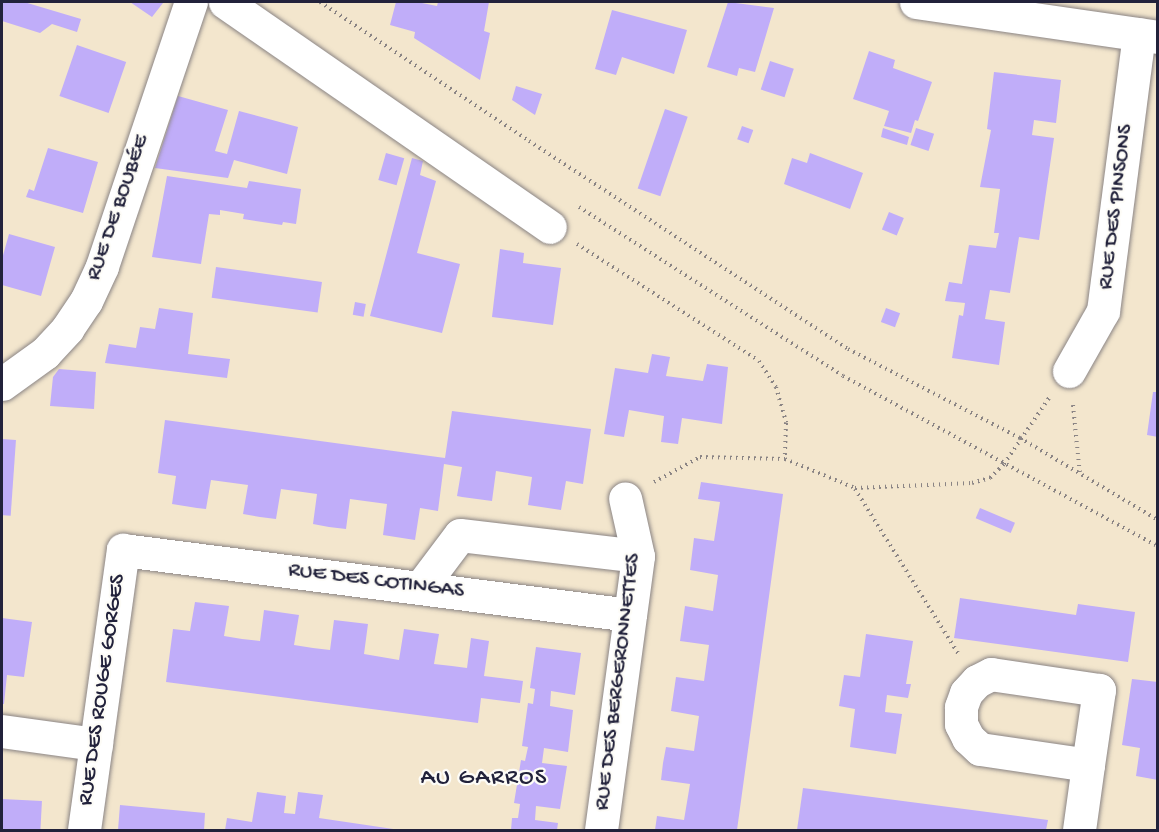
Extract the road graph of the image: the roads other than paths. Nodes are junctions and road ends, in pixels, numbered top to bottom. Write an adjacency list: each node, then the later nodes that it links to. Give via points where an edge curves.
1 (190, 2): 7 (street, RUE DE BOUBÉE, via 102,266 86,300 45,353)
2 (225, 2): 5 (street)
3 (916, 2): 4 (street)
4 (1148, 35): 6 (street, RUE DES PINSONS, via 1103,311)
5 (550, 227)
6 (1069, 371)
7 (2, 384)
8 (625, 498): 10 (street, RUE DES BERGERONNETTES)
9 (123, 550): 11 (street, RUE DES COTINGAS); 14 (street, RUE DES ROUGE GORGES)
10 (638, 556): 11 (street, via 460,534); 12 (street, RUE DES BERGERONNETTES)
11 (420, 588): 12 (street, RUE DES COTINGAS)
12 (630, 615): 17 (street, RUE DES BERGERONNETTES)
13 (2, 731): 14 (street)
14 (96, 744): 16 (street, RUE DES ROUGE GORGES)
15 (1088, 765): 15 (street, via 980,749 968,738 961,723 966,693 977,681 992,674 1098,690); 18 (street)
16 (84, 831)
17 (601, 831)
18 (1079, 831)

